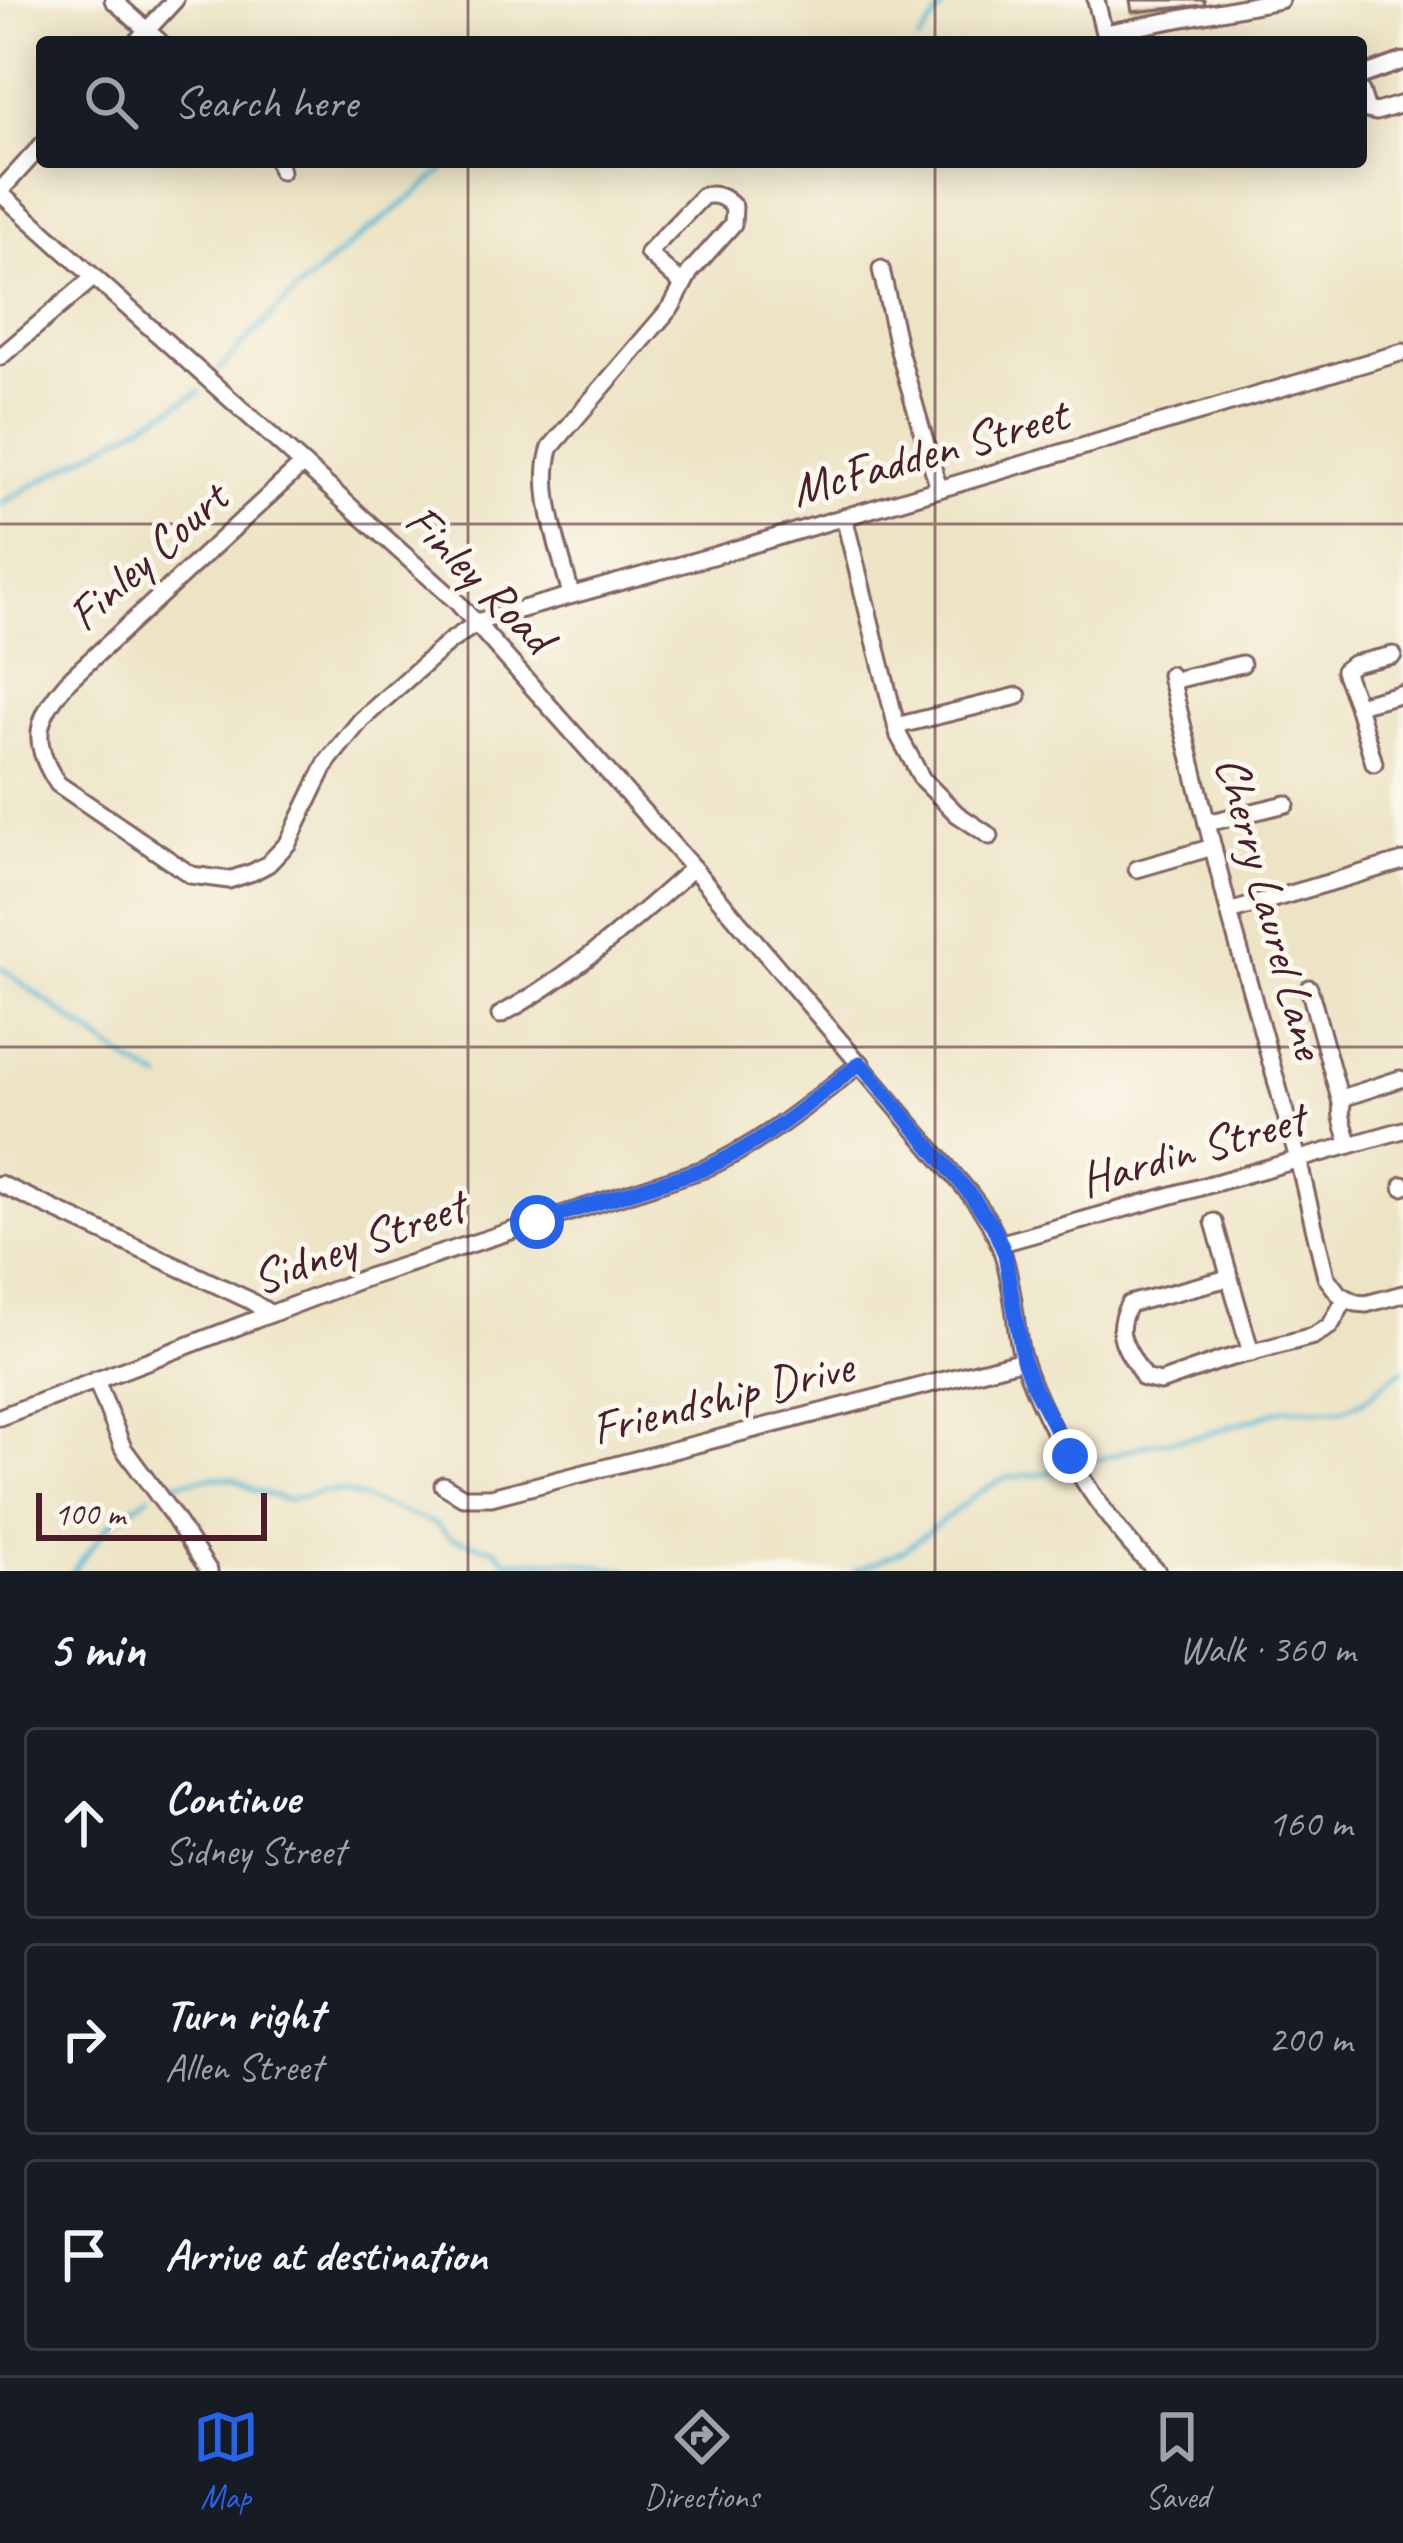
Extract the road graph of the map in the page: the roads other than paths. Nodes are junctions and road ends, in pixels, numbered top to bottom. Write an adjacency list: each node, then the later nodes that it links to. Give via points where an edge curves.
1 (113, 0): 6 (street)
2 (175, 0): 6 (street)
3 (1096, 0): 5 (street, via 1104,33)
4 (1278, 0): 5 (street)
5 (1228, 6)
6 (141, 36)
7 (1403, 61): 8 (street)
8 (1367, 74)
9 (1403, 104): 10 (street)
10 (1367, 110)
11 (36, 152): 12 (street)
12 (0, 192): 14 (street, Finley Road)
13 (880, 269): 19 (street)
14 (93, 278): 17 (street); 18 (street, Finley Road)
15 (683, 286): 15 (street, via 733,224 734,207 713,194 648,253); 21 (street, via 551,447 546,485)
16 (1403, 352): 19 (street, McFadden Street)
17 (0, 357)
18 (303, 464): 22 (street, Finley Road); 22 (street, Finley Court, via 47,706 42,748 58,784 191,875 230,880 253,872 288,843 327,762 361,720)
19 (939, 489): 20 (street, McFadden Street)
20 (844, 517): 21 (street, McFadden Street); 28 (street)
21 (571, 595): 22 (street, McFadden Street)
22 (476, 623): 35 (street, Finley Road)
23 (1393, 655): 27 (street, via 1344,671)
24 (1242, 664): 31 (street, Cherry Laurel Lane, via 1170,678)
25 (1403, 693): 27 (street)
26 (1018, 696): 28 (street)
27 (1356, 703): 29 (street)
28 (896, 726): 32 (street, via 922,779)
29 (1374, 763)
30 (1286, 804): 31 (street)
31 (1207, 823): 33 (street, Cherry Laurel Lane)
32 (990, 836)
33 (1213, 847): 36 (street); 37 (street, Cherry Laurel Lane)
34 (1403, 861): 37 (street)
35 (693, 868): 39 (street, via 590,956); 40 (street, Finley Road)
36 (1137, 869)
37 (1229, 912): 45 (street, Cherry Laurel Lane)
38 (1309, 988): 42 (street)
39 (500, 1015)
40 (860, 1063): 48 (street, Finley Road); 52 (street, Sidney Street, via 716,1164)
41 (1400, 1078): 42 (street)
42 (1341, 1102): 44 (street)
43 (1403, 1130): 44 (street, Hardin Street)
44 (1350, 1145): 45 (street, Hardin Street)
45 (1298, 1160): 48 (street, Hardin Street); 51 (street, Cherry Laurel Lane, via 1326,1277)
46 (0, 1184): 52 (street)
47 (1214, 1222): 49 (street)
48 (1002, 1243): 54 (street)
49 (1229, 1278): 53 (street); 53 (street, via 1129,1304 1119,1321 1122,1339 1144,1378 1160,1382)
50 (1403, 1294): 51 (street, via 1366,1304)
51 (1346, 1298): 53 (street, via 1330,1326 1313,1336)
52 (271, 1314): 55 (street, Sidney Street)
53 (1251, 1353)
54 (1023, 1360): 57 (street, Friendship Drive, via 491,1497 463,1497); 59 (street, via 1088,1486)
55 (96, 1380): 56 (street, Sidney Street); 58 (street, via 123,1448)
56 (0, 1418)
57 (443, 1485)
58 (209, 1571)
59 (1157, 1571)

